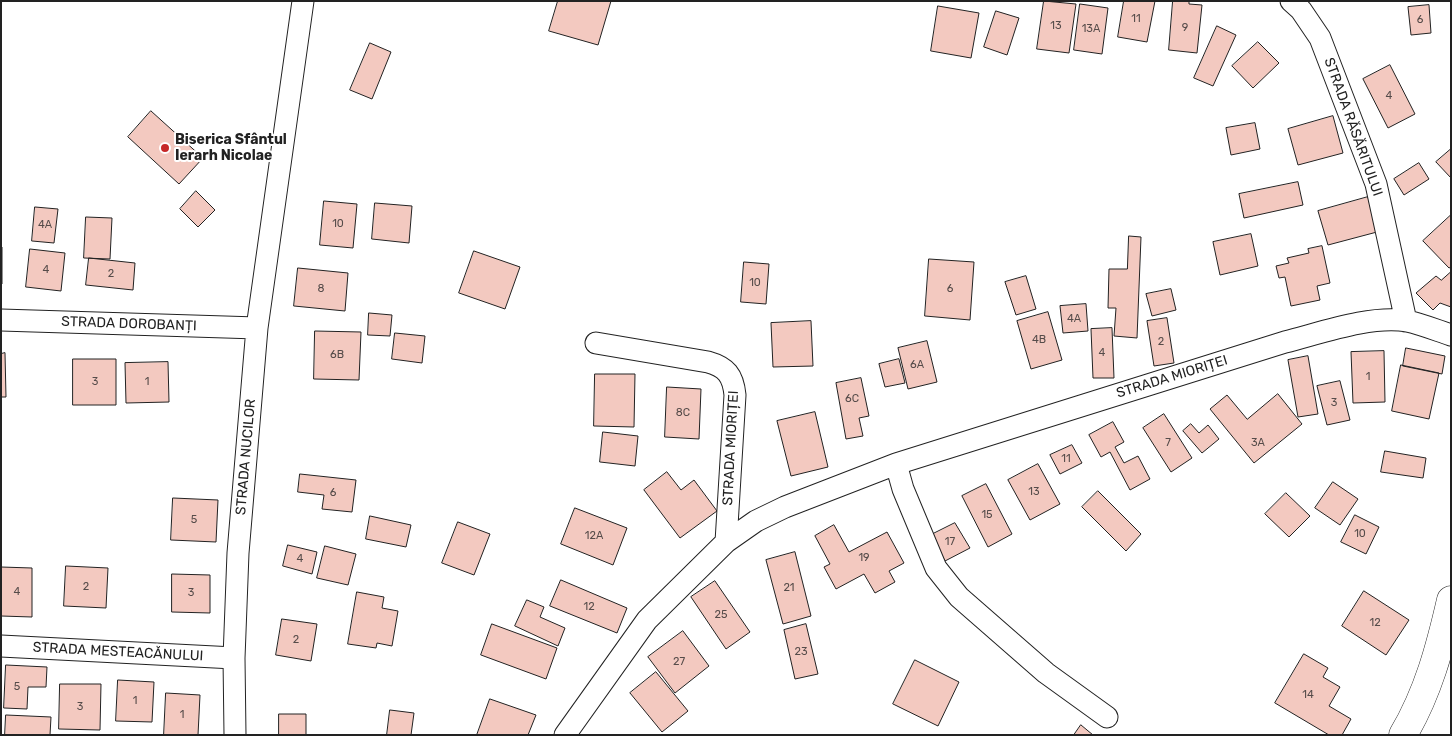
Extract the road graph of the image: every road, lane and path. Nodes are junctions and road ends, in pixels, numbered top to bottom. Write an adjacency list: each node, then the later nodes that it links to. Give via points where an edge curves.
1 (303, 1): 5 (street, STRADA NUCILOR)
2 (1291, 1): 4 (street, STRADA RĂSĂRITULUI, via 1320,38 1376,184)
3 (1, 320): 5 (street, STRADA DOROBANȚI)
4 (1406, 321): 6 (street, STRADA MIORIȚEI); 8 (street, STRADA MIORIȚEI, via 1346,326 1285,342)
5 (257, 328): 12 (street, STRADA NUCILOR, via 238,553)
6 (1451, 335)
7 (596, 343): 9 (street, STRADA MIORIȚEI, via 720,365 734,381)
8 (896, 464): 9 (street, STRADA MIORIȚEI, via 784,507); 13 (street, via 936,568 959,597 1046,673)
9 (726, 542): 15 (street, STRADA MIORIȚEI, via 647,620)
10 (1451, 600): 16 (street, via 1432,673)
11 (1, 646): 12 (street, STRADA MESTEACĂNULUI)
12 (234, 658): 14 (street, STRADA NUCILOR)
13 (1107, 717)
14 (235, 735)
15 (564, 735)
16 (1403, 735)

